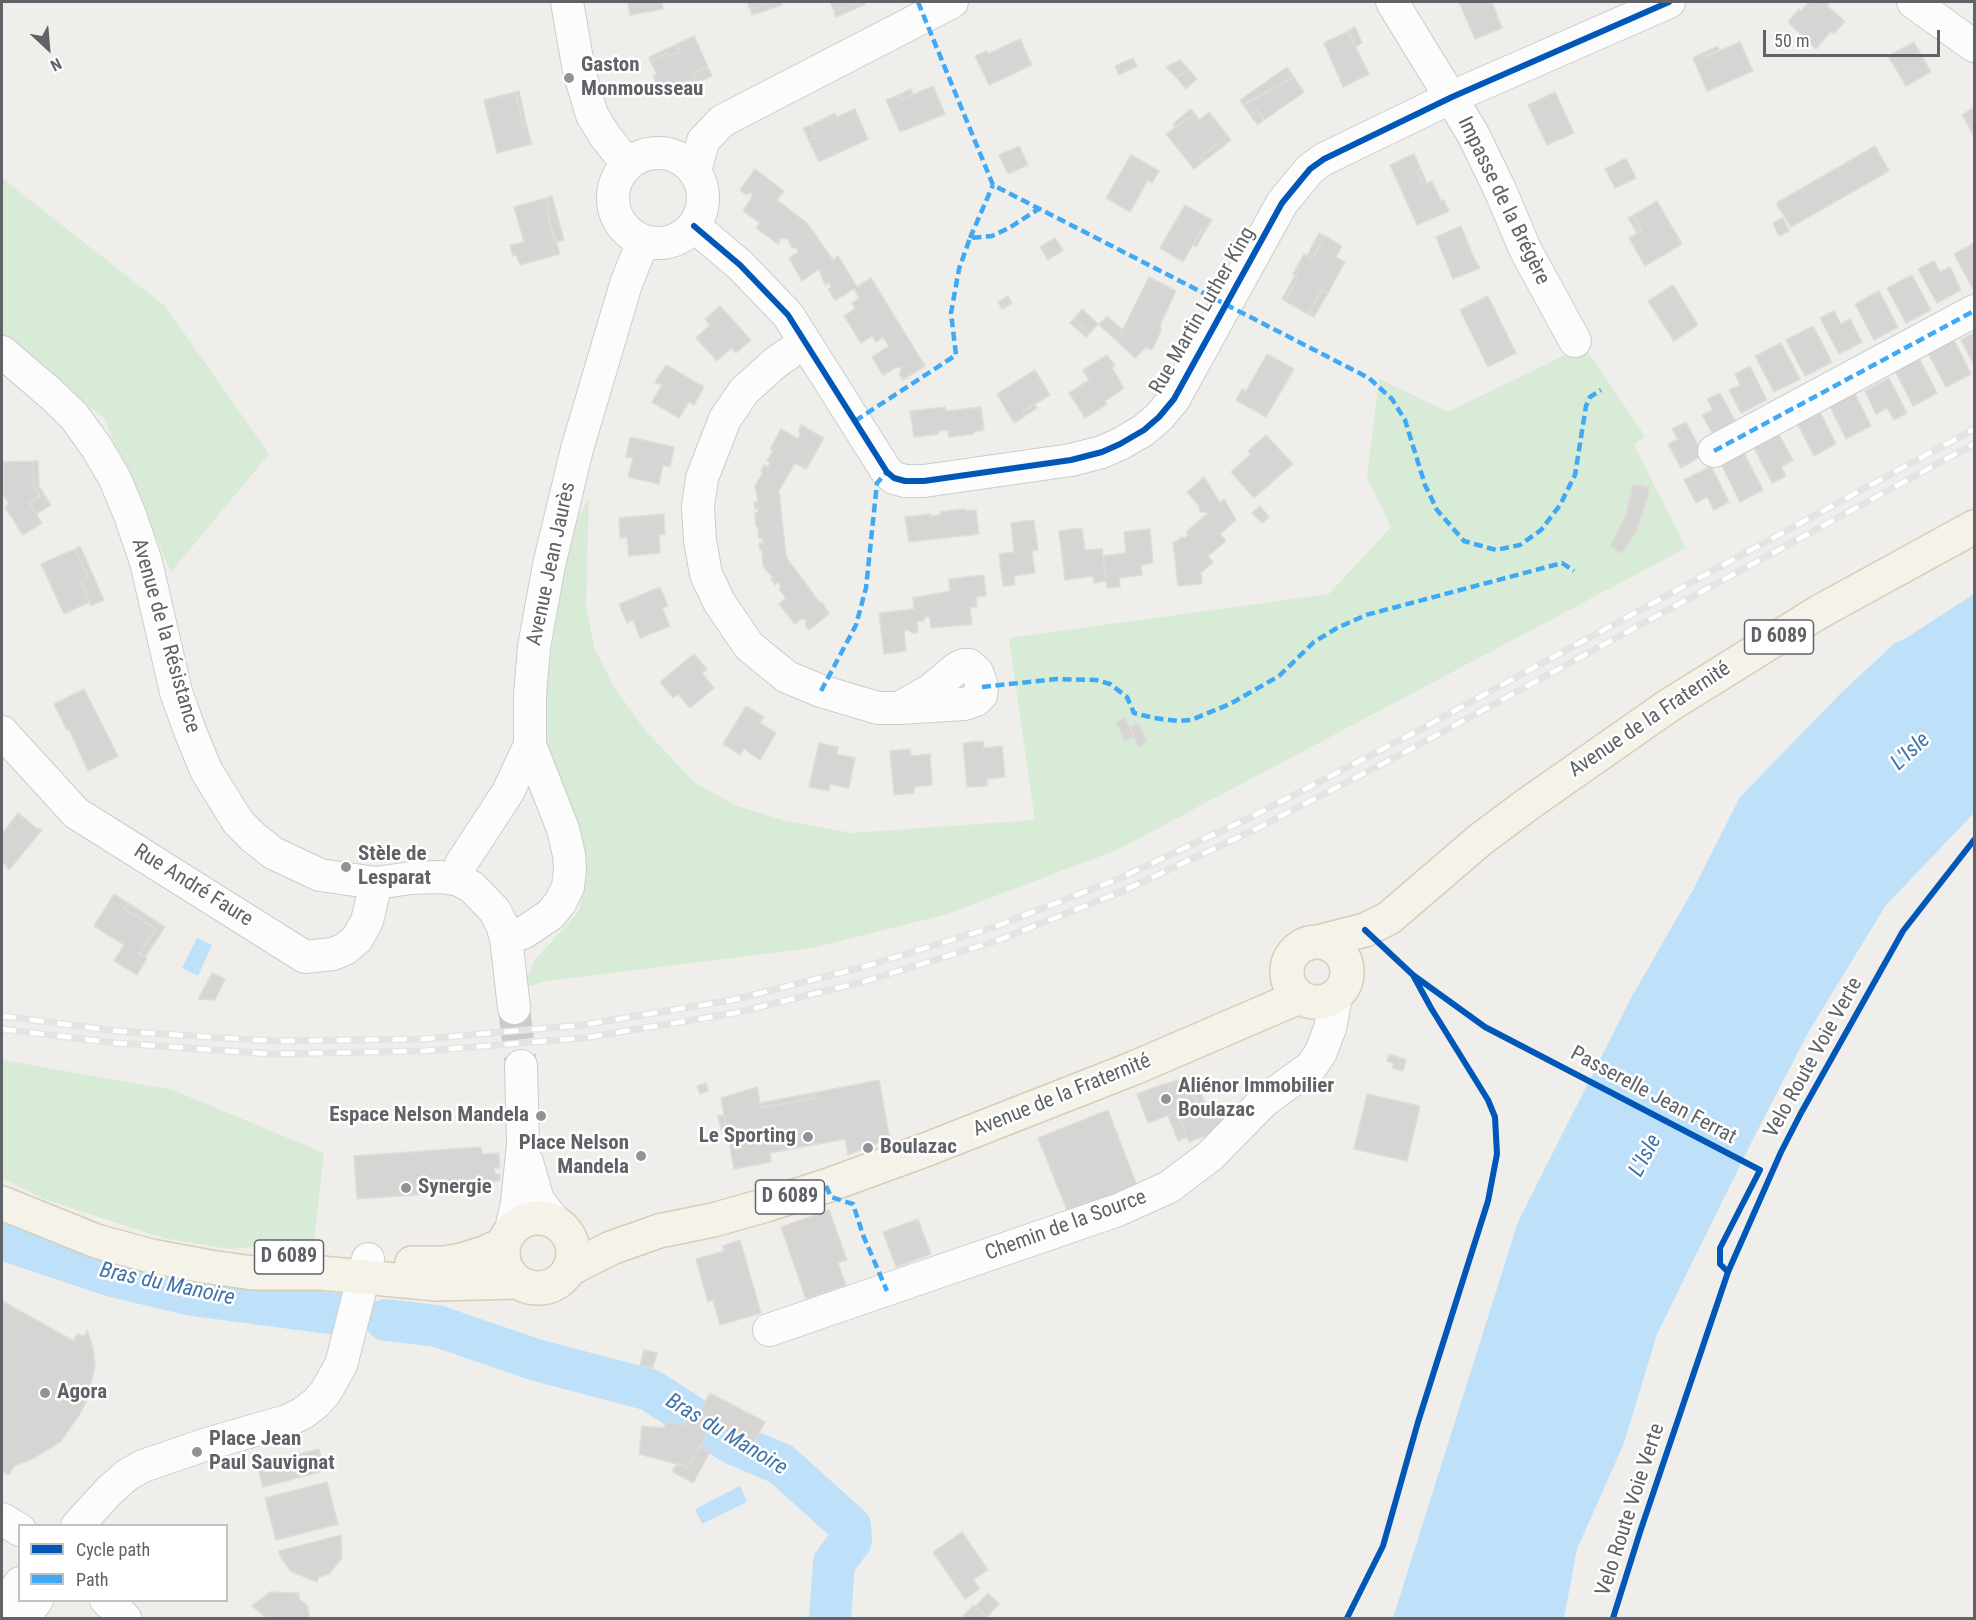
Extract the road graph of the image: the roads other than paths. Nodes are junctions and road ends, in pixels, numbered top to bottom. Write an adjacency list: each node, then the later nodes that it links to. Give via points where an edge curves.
1 (567, 2): 8 (street, via 579,71 592,115)
2 (952, 2): 9 (street, via 722,121 703,141)
3 (1392, 2): 7 (street, Impasse de la Brégère)
4 (1669, 2): 7 (street, Rue Martin Luther King)
5 (1913, 2): 6 (street)
6 (1974, 46)
7 (1452, 98): 13 (street, Impasse de la Brégère, via 1473,134 1525,249); 14 (street, Rue Martin Luther King, via 1310,169 1282,203 1174,399 1144,430 1102,452 924,481 894,478)
8 (628, 165): 9 (street, via 655,153 670,155); 11 (street, via 619,175 612,200 621,225)
9 (695, 172): 10 (street, via 703,199)
10 (694, 225): 11 (street, via 671,242); 14 (street, Rue Martin Luther King, via 788,315)
11 (643, 241): 20 (street, Avenue Jean Jaurès, via 626,284 581,438 549,565 534,647)
12 (1974, 311): 16 (street)
13 (1575, 341)
14 (806, 342): 18 (street, via 744,391 721,428 702,478 698,507 706,574 719,602 749,646 787,677 878,708)
15 (2, 352): 22 (street, Avenue de la Résistance, via 74,416 116,479 146,562 176,692 206,770 238,822 273,853 297,865 320,875)
16 (1714, 451)
17 (1974, 527): 23 (main road, Avenue de la Fraternité / D 6089, via 1819,612 1668,706 1528,804)
18 (899, 708)
19 (2, 732): 22 (street, Rue André Faure, via 76,813 304,957 333,954 357,939 367,921)
20 (530, 745): 21 (street, Avenue Jean Jaurès, via 508,792 461,864); 24 (street, via 563,829 569,855 568,887 550,915 523,933)
21 (457, 879): 22 (street, Avenue de la Résistance, via 411,878); 24 (street, via 472,887 495,911)
22 (376, 883)
23 (1389, 918): 25 (main road, D 6089, via 1365,930); 26 (main road, Avenue de la Fraternité / D 6089)
24 (506, 938): 27 (street)
25 (1318, 942): 26 (main road, via 1300,947 1293,954); 26 (main road, via 1336,948 1346,963)
26 (1316, 988): 32 (main road, Avenue de la Fraternité / D 6089, via 1254,1005 1221,1030 1041,1106 826,1186 713,1220); 37 (street, Chemin de la Source, via 1321,1052 1311,1067 1264,1101 1210,1156 1169,1187 1118,1210)
27 (514, 1008)
28 (520, 1066): 29 (street)
29 (523, 1144): 31 (street, via 538,1200); 33 (street, via 517,1203)
30 (2, 1203): 34 (main road, D 6089, via 96,1241 210,1267 342,1255)
31 (554, 1221): 32 (main road, D 6089, via 601,1232); 33 (main road, via 531,1218 520,1222); 35 (main road, via 570,1236)
32 (659, 1231): 35 (main road, D 6089, via 611,1248)
33 (507, 1237): 34 (main road, D 6089, via 484,1253 445,1263); 36 (main road, via 505,1265)
34 (365, 1269): 36 (main road, D 6089, via 437,1284); 39 (street, via 341,1365 316,1403 287,1421 143,1466 109,1491)
35 (570, 1269): 36 (main road, via 553,1285 541,1288)
36 (518, 1282)
37 (770, 1330)
38 (2, 1519): 40 (street)
39 (79, 1524)
40 (18, 1529)
41 (18, 1586): 44 (street)
42 (35, 1602): 45 (street)
43 (108, 1602): 46 (street)
44 (2, 1607)
45 (23, 1618)
46 (125, 1618)

